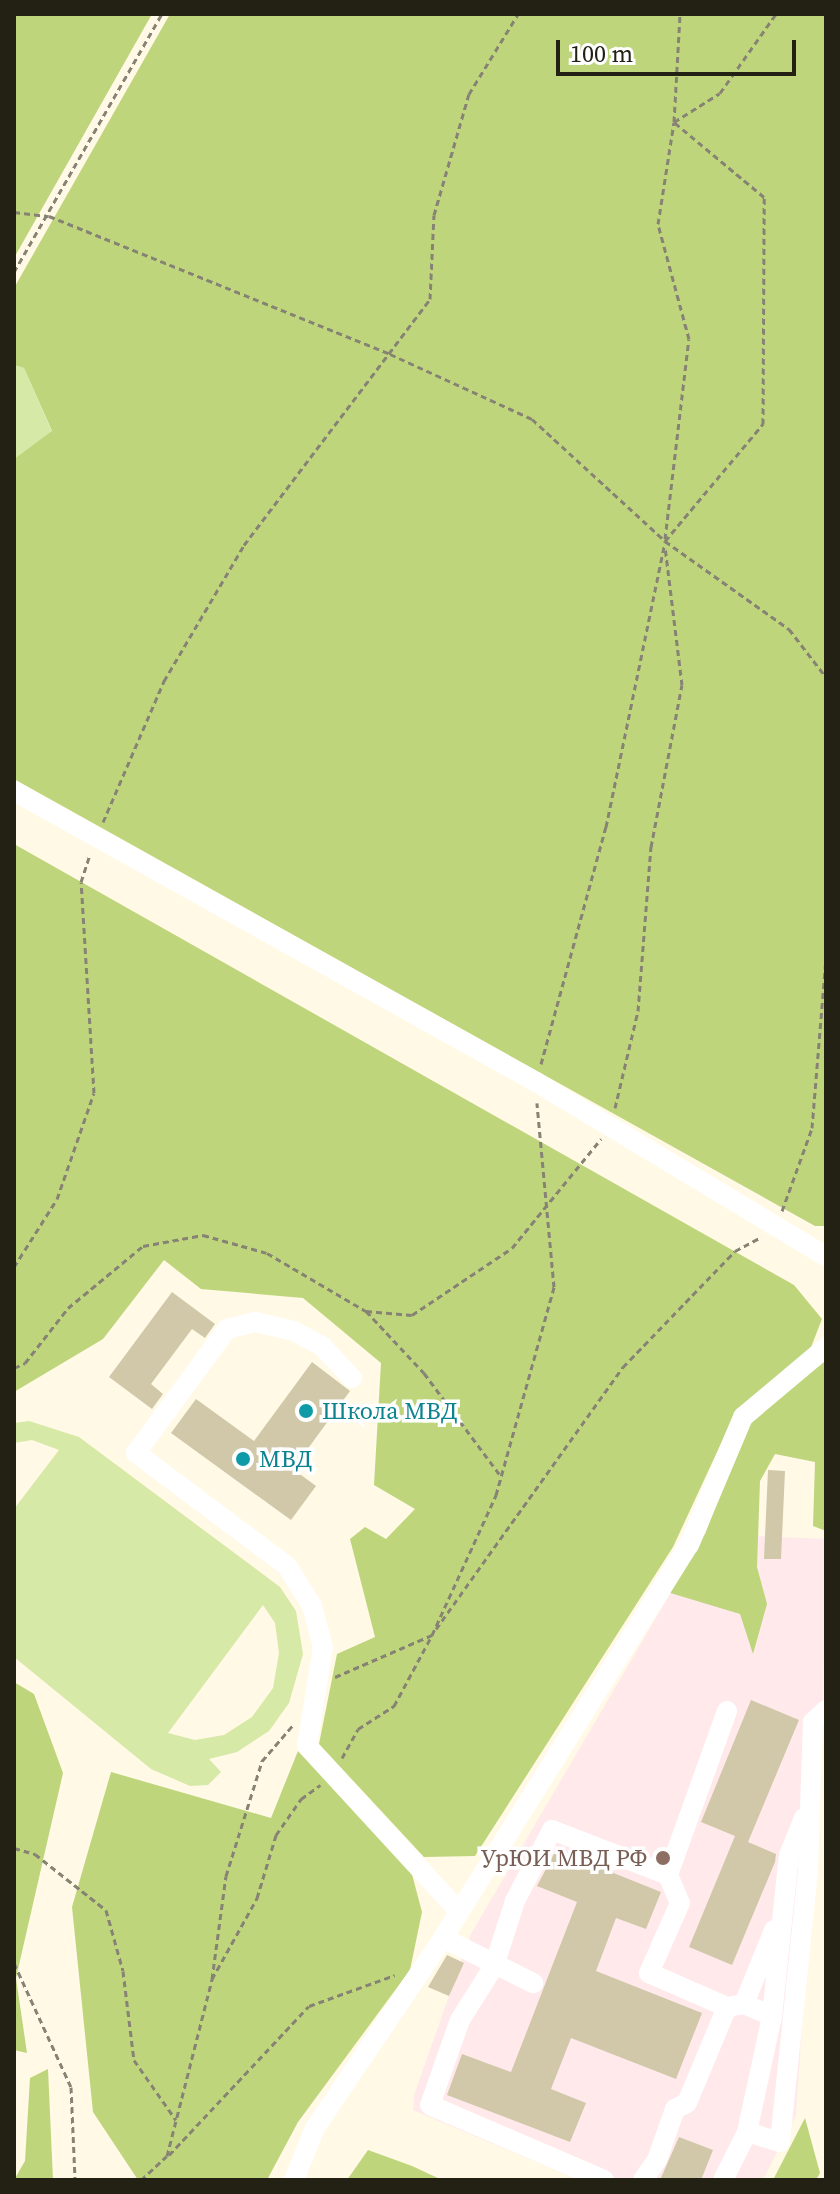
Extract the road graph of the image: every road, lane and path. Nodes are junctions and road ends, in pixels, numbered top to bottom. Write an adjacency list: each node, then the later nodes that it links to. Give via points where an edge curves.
1 (162, 14): 7 (path)
2 (518, 14): 9 (path, via 469,94 434,215 430,299)
3 (680, 14): 5 (path)
4 (776, 14): 5 (path, via 720,93)
5 (674, 122): 10 (path, via 658,224 689,339); 10 (path, via 764,197 763,424)
6 (14, 212): 7 (path)
7 (49, 216): 8 (path); 9 (path)
8 (14, 272)
9 (390, 354): 10 (path, via 532,419); 13 (path, via 244,545 164,681)
10 (665, 541): 11 (path, via 789,629); 15 (path, via 606,827); 16 (path, via 682,685 651,847 638,1011)
11 (826, 677)
12 (14, 791): 13 (lane)
13 (96, 837): 15 (lane); 20 (path, via 81,882 94,1093 57,1199)
14 (826, 956): 18 (path, via 812,1128)
15 (536, 1082): 16 (lane); 17 (path)
16 (610, 1128): 17 (path); 18 (lane)
17 (543, 1210): 21 (path, via 512,1248 412,1315); 25 (path, via 554,1287)
18 (775, 1230): 19 (lane); 26 (path, via 735,1251 623,1367)
19 (826, 1256)
20 (14, 1267)
21 (366, 1311): 23 (path, via 267,1253 203,1235 143,1246 68,1308 25,1363); 25 (path, via 424,1373)
22 (826, 1347): 35 (lane, via 743,1417 689,1545)
23 (14, 1368)
24 (352, 1378): 27 (lane, via 322,1346 294,1331 255,1322 227,1329 136,1453 287,1566 312,1606 323,1647)
25 (501, 1477): 26 (path)
26 (432, 1635): 27 (path, via 332,1679); 30 (path, via 394,1706 358,1729)
27 (313, 1700): 30 (lane, via 307,1746); 40 (path, via 262,1761 226,1876)
28 (826, 1710): 31 (lane, via 813,1722)
29 (727, 1711): 33 (lane)
30 (333, 1775): 35 (lane); 40 (path, via 301,1799 276,1835 257,1898)
31 (809, 1807): 34 (lane, via 789,1855); 47 (lane, via 780,2142)
32 (14, 1848): 46 (path, via 35,1854 106,1910 123,1971 134,2060)
33 (668, 1875): 38 (lane, via 552,1830 515,1901); 43 (lane, via 680,1903 649,1973)
34 (784, 1908): 43 (lane); 44 (lane)
35 (457, 1909): 36 (lane)
36 (443, 1938): 38 (lane); 51 (lane, via 315,2128)
37 (14, 1963): 49 (path, via 71,2087)
38 (494, 1966): 41 (lane); 52 (lane, via 460,2020 430,2105)
39 (410, 1970): 48 (path, via 309,2006)
40 (212, 1979): 46 (path)
41 (533, 1983)
42 (826, 1986): 45 (path)
43 (736, 2005): 44 (lane); 53 (lane, via 687,2103 675,2109 657,2160)
44 (772, 2016): 47 (lane)
45 (826, 2109)
46 (176, 2120): 48 (path)
47 (747, 2132): 54 (lane)
48 (167, 2156): 50 (path)
49 (75, 2180)
50 (141, 2180)
51 (294, 2180)
52 (604, 2180)
53 (643, 2180)
54 (723, 2180)

